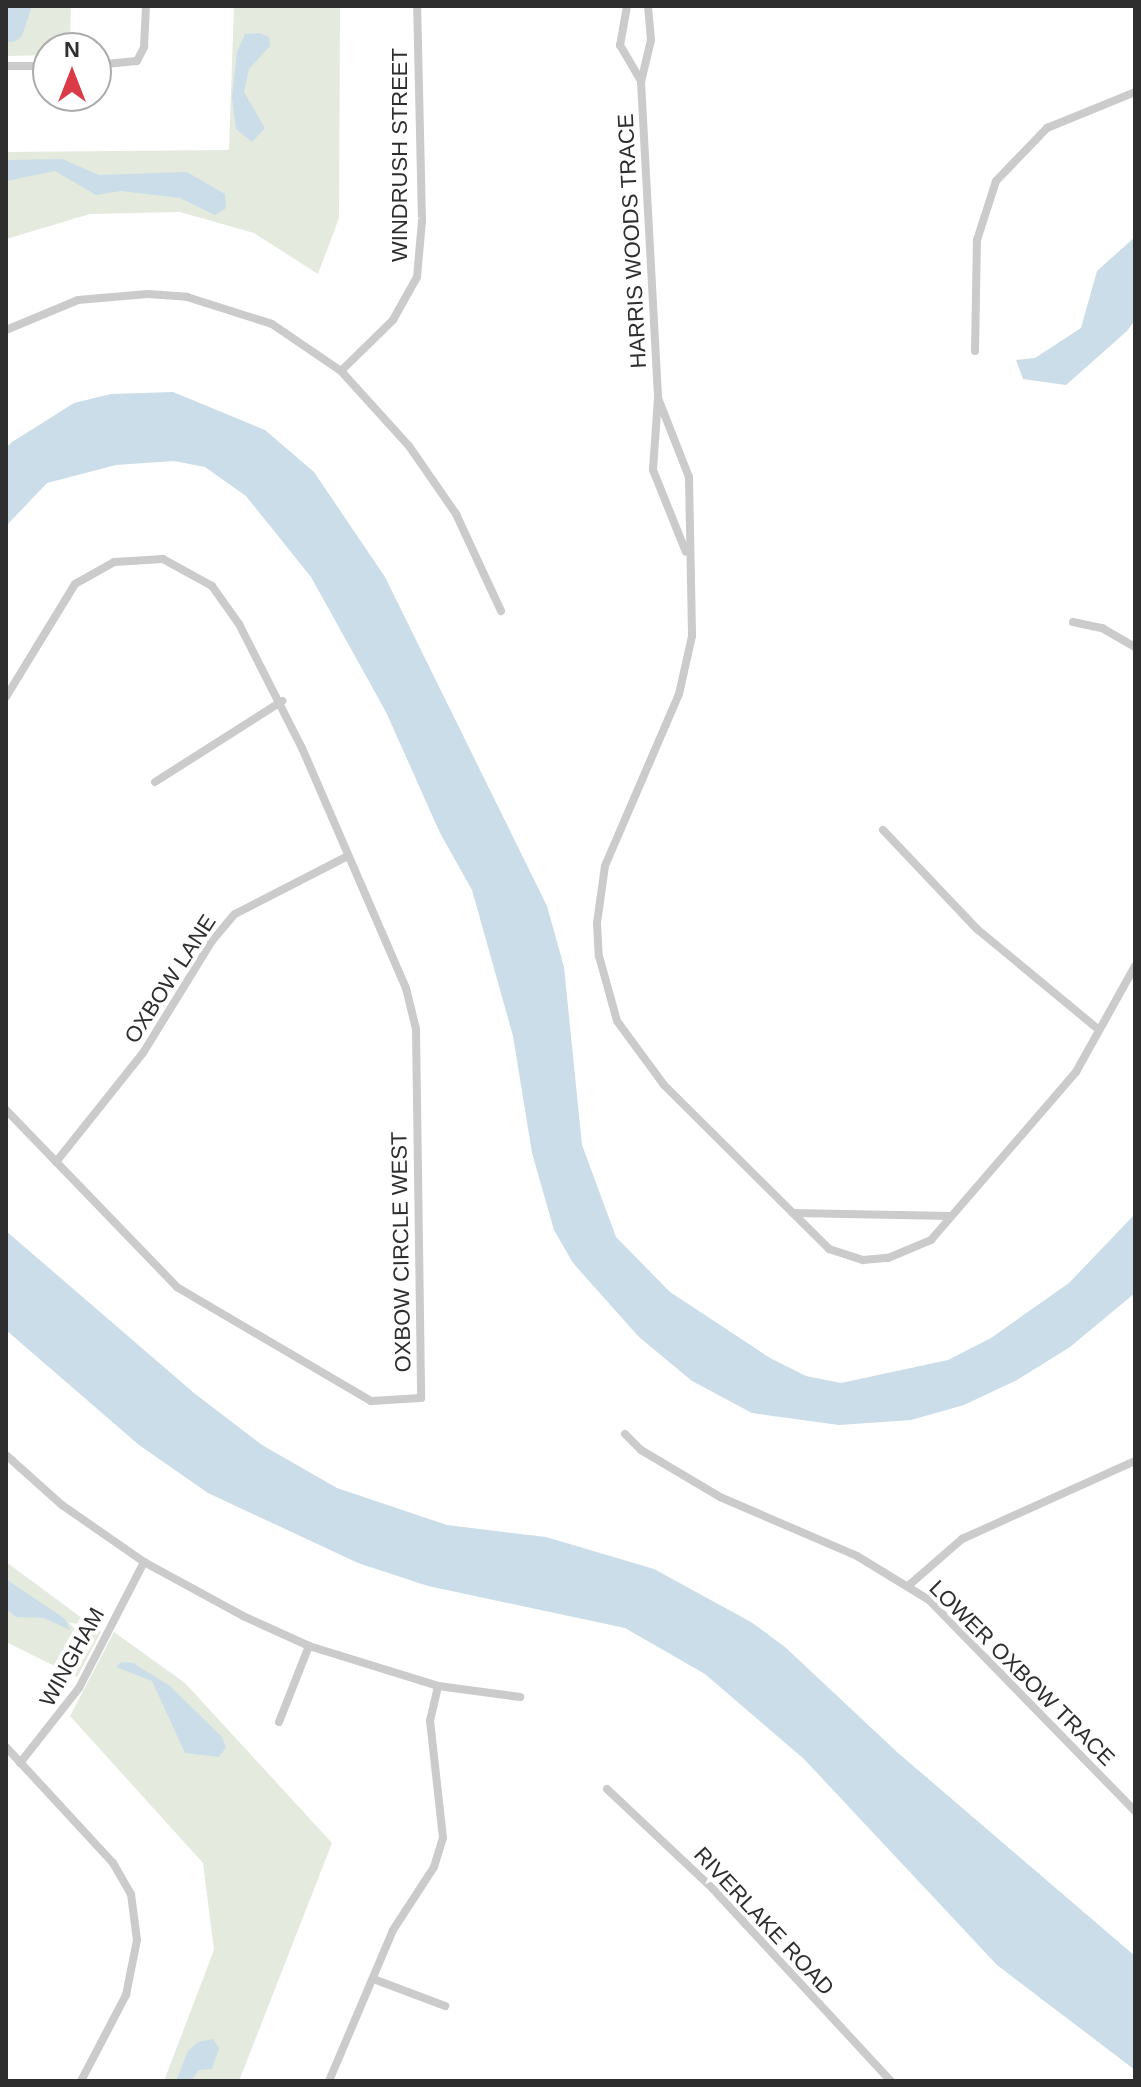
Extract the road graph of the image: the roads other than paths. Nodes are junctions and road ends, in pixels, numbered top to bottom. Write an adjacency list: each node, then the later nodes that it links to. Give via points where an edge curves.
1 (146, 6): 5 (street, via 144,47 137,61)
2 (417, 6): 12 (street, WINDRUSH STREET, via 422,221 417,277 393,320)
3 (627, 6): 8 (street, HARRIS WOODS TRACE, via 620,45)
4 (648, 6): 8 (street, HARRIS WOODS TRACE, via 651,40)
5 (112, 63)
6 (6, 66): 7 (street)
7 (32, 66)
8 (641, 82): 13 (street, HARRIS WOODS TRACE)
9 (1135, 92): 11 (street, via 1047,128 1017,153 996,181 977,240)
10 (6, 330): 12 (street, via 78,300 148,294 187,297 272,324)
11 (975, 351)
12 (341, 371): 15 (street, via 409,446 456,514)
13 (658, 398): 14 (street, HARRIS WOODS TRACE, via 689,477); 14 (street, HARRIS WOODS TRACE, via 653,470)
14 (687, 553): 27 (street, HARRIS WOODS TRACE, via 692,611 687,662 679,694 605,866 599,956 617,1021 634,1048 664,1085)
15 (501, 611)
16 (1073, 622): 17 (street, via 1102,628)
17 (1135, 647)
18 (6, 697): 19 (street, OXBOW CIRCLE WEST, via 75,584 114,562 163,559 212,586)
19 (282, 701): 20 (street); 22 (street, OXBOW CIRCLE WEST)
20 (155, 782)
21 (883, 830): 24 (street, via 977,929)
22 (346, 857): 26 (street, OXBOW LANE, via 235,914 212,941 143,1053); 26 (street, OXBOW CIRCLE WEST, via 406,988 416,1029 421,1398 371,1401 177,1287)
23 (1135, 966): 24 (street, HARRIS WOODS TRACE)
24 (1099, 1030): 28 (street, HARRIS WOODS TRACE, via 1076,1072)
25 (6, 1110): 26 (street, OXBOW CIRCLE WEST)
26 (56, 1162)
27 (793, 1213): 28 (street); 28 (street, HARRIS WOODS TRACE, via 829,1249 863,1260 909,1251 931,1240)
28 (951, 1216)
29 (625, 1434): 33 (street, LOWER OXBOW TRACE, via 641,1450 720,1497 857,1556)
30 (6, 1455): 32 (street, via 62,1505)
31 (1135, 1461): 33 (street, via 962,1539)
32 (144, 1562): 34 (street); 39 (street, WINGHAM, via 79,1688)
33 (908, 1586): 41 (street, LOWER OXBOW TRACE, via 957,1627)
34 (309, 1646): 35 (street); 37 (street)
35 (438, 1686): 36 (street); 42 (street, via 430,1721 443,1838 434,1867 393,1930)
36 (520, 1697)
37 (279, 1722)
38 (6, 1747): 39 (street)
39 (20, 1763): 44 (street, via 113,1863 131,1894 137,1940 126,1995)
40 (607, 1789): 46 (street, RIVERLAKE ROAD, via 713,1889)
41 (1135, 1811)
42 (376, 1980): 43 (street); 45 (street)
43 (445, 2006)
44 (81, 2081)
45 (329, 2081)
46 (891, 2081)

